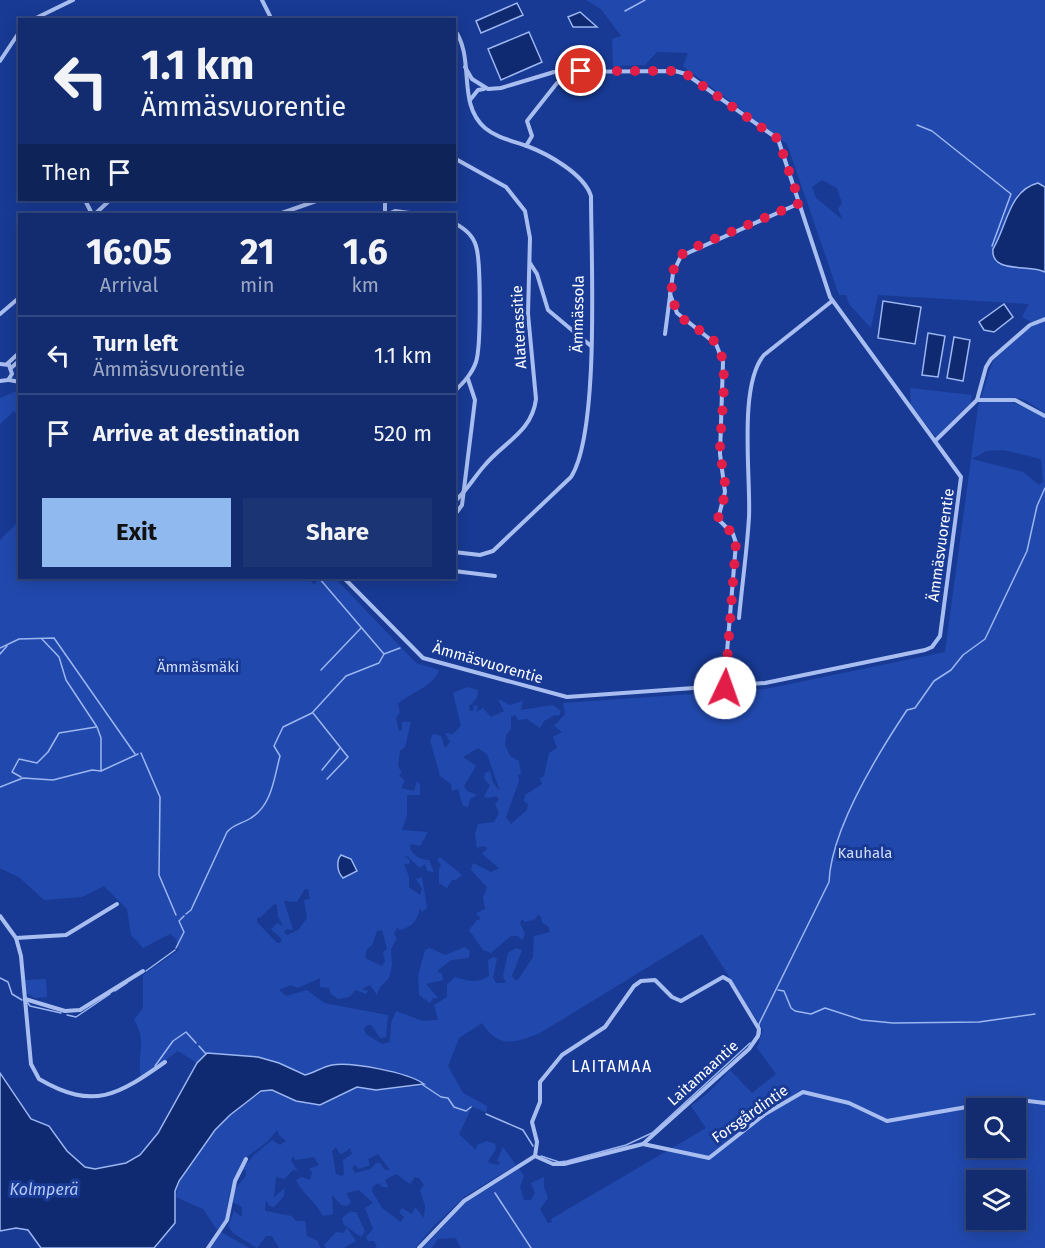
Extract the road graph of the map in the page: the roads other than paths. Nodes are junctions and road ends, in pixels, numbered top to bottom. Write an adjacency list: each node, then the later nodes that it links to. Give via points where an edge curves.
1 (73, 0): 3 (street)
2 (262, 0): 4 (street)
3 (36, 18)
4 (271, 18)
5 (456, 32): 8 (street, Ämmässola)
6 (18, 35): 7 (street)
7 (0, 61)
8 (465, 67): 10 (street, via 472,80); 11 (street, Ämmässola)
9 (581, 71): 10 (street, Ämmäsvuorentie, via 541,74); 12 (street, via 576,80 556,83 527,121 532,136); 16 (street, Ämmäsvuorentie, via 686,74 778,139)
10 (488, 89): 11 (street, via 478,90)
11 (470, 101): 12 (street, Ämmässola, via 476,118 486,129)
12 (526, 146): 29 (street, Ämmässola, via 569,171 589,189)
13 (456, 159): 22 (street, Alaterassitie, via 507,187 518,200 528,225)
14 (109, 201): 17 (street)
15 (316, 201): 18 (street)
16 (800, 203): 23 (street, via 686,251 676,263); 25 (street, Ämmäsvuorentie)
17 (95, 213)
18 (282, 213)
19 (390, 213): 20 (street)
20 (410, 213)
21 (456, 224): 35 (street, via 467,230 476,245 478,263 478,353)
22 (530, 263): 29 (street, via 548,310); 43 (street, Alaterassitie, via 528,314 534,411 521,432 487,462)
23 (670, 294): 28 (street); 51 (street, via 677,313 716,344 723,362 720,454 725,492 718,519 736,543)
24 (18, 299): 26 (street)
25 (832, 301): 42 (street, Ämmäsvuorentie); 50 (street, via 764,355 757,365 747,439 749,517)
26 (0, 314)
27 (1045, 319): 40 (street, via 1030,325 988,363)
28 (665, 334)
29 (591, 346): 46 (street, Ämmässola, via 581,456 571,477 493,551 480,555)
30 (18, 354): 33 (street)
31 (18, 362): 34 (street)
32 (0, 364): 33 (street)
33 (7, 364): 34 (street)
34 (11, 368): 36 (street)
35 (468, 379): 39 (street); 43 (street, via 475,400)
36 (8, 380): 37 (street); 38 (street)
37 (0, 381)
38 (18, 382)
39 (456, 390)
40 (977, 400): 41 (street, via 1015,400); 42 (street)
41 (1045, 416)
42 (935, 441): 51 (street, Ämmäsvuorentie, via 961,477 962,485 936,642 925,650 765,684)
43 (461, 496): 44 (street, Alaterassitie); 45 (street, via 462,505)
44 (456, 500)
45 (456, 513)
46 (456, 552)
47 (456, 571): 48 (street)
48 (495, 576)
49 (345, 579): 51 (street, Ämmäsvuorentie, via 416,653 431,661 567,697)
50 (739, 618)
51 (724, 688)
52 (117, 904): 54 (street, via 66,935)
53 (0, 916): 54 (street)
54 (16, 938): 56 (street)
55 (143, 971): 56 (street, via 80,1010 65,1011)
56 (25, 999): 57 (street, via 33,1071 47,1084 83,1096 103,1096 129,1088)
57 (165, 1062)
58 (1045, 1103): 59 (street, Forsgårdintie, via 995,1102 887,1121 842,1100 803,1092 765,1114 708,1158)
59 (643, 1144): 60 (street, Laitamaantie, via 564,1164); 60 (street, Laitamaantie, via 749,1049 758,1036 757,1026 727,978 681,1001 656,980 634,986 605,1027 562,1055 540,1082 540,1102 532,1122 537,1142)
60 (535, 1156): 63 (street, via 464,1201)
61 (246, 1159): 62 (street, via 235,1181 227,1220)
62 (208, 1248)
63 (419, 1248)

